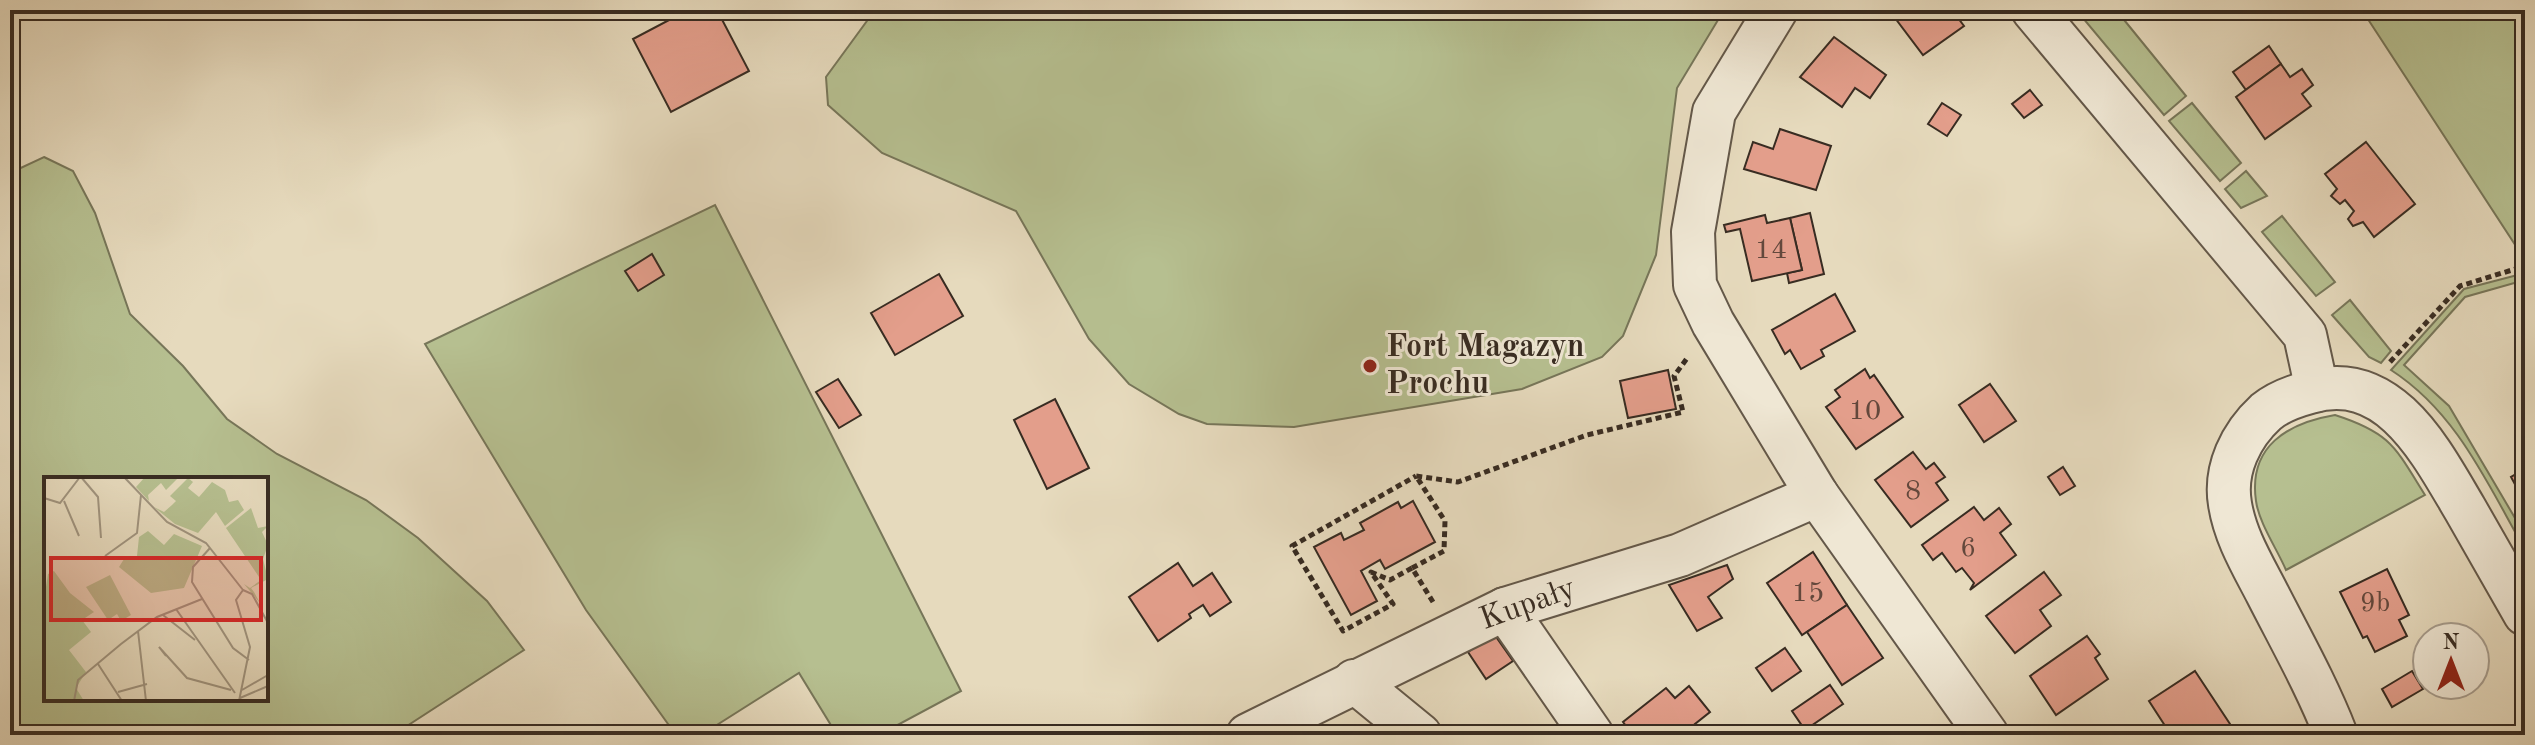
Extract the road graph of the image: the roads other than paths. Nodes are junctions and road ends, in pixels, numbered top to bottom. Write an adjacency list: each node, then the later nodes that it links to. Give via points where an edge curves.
1 (1776, 10): 4 (street, via 1714,112 1693,232 1695,285)
2 (2033, 10): 3 (street, via 2305,335)
3 (2317, 390): 6 (street, via 2351,388 2370,394 2405,418 2437,462); 12 (street, via 2270,409 2248,429 2234,454 2229,501 2239,539)
4 (1817, 495): 5 (street, Kupały, via 1680,555); 11 (street)
5 (1505, 609): 7 (street, Kupały); 10 (street)
6 (2525, 614)
7 (1354, 681): 8 (street, Kupały); 9 (street)
8 (1248, 735)
9 (1420, 735)
10 (1592, 735)
11 (1987, 735)
12 (2336, 735)

